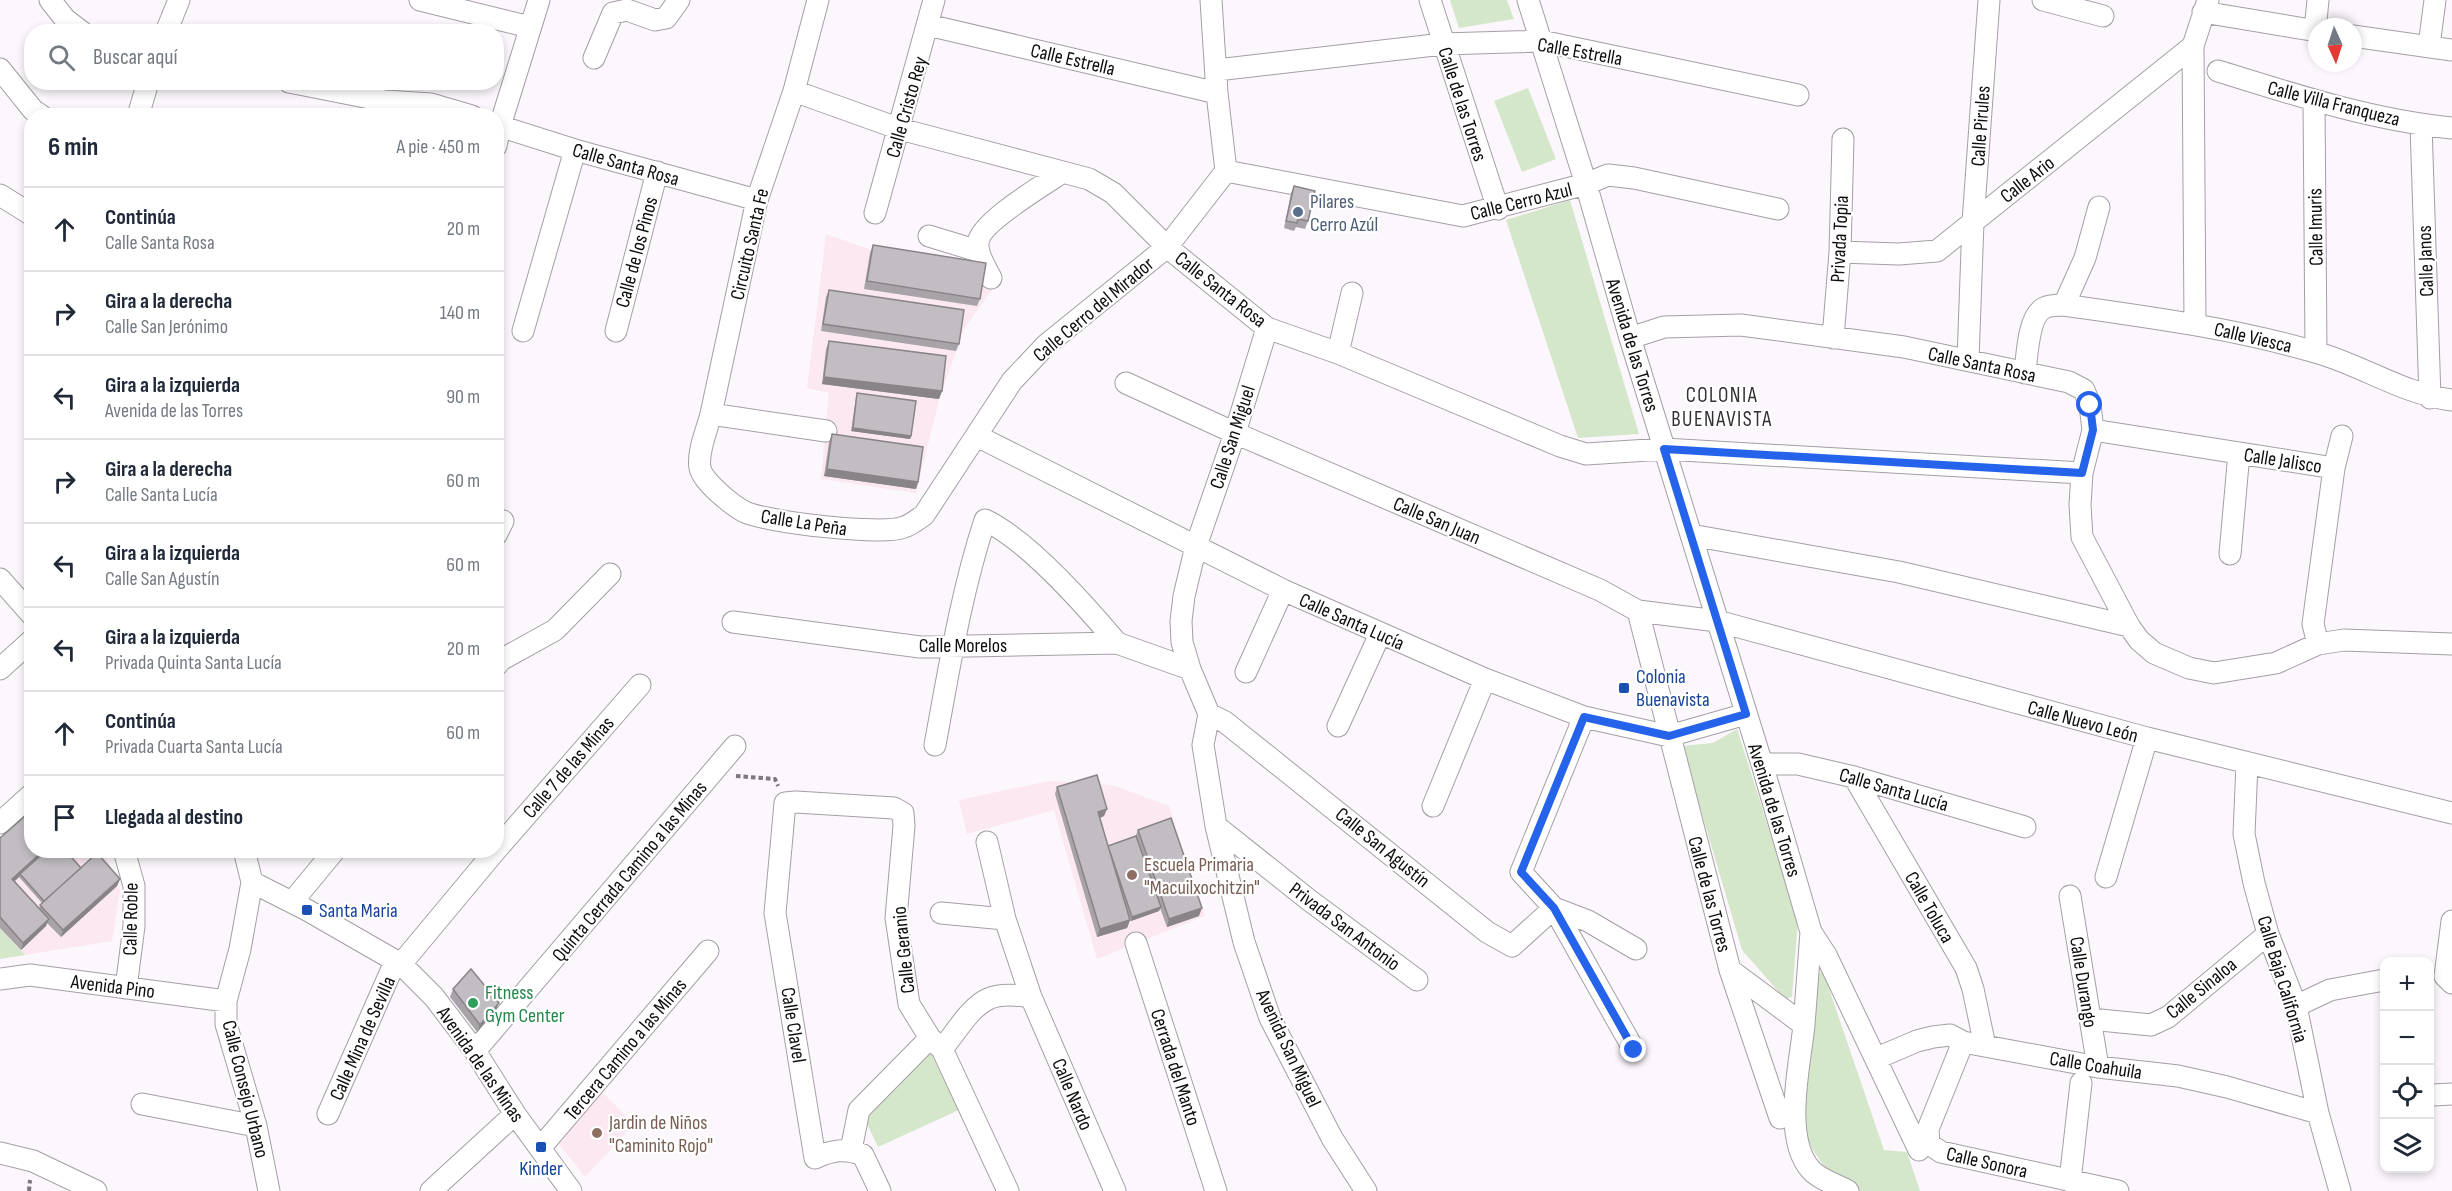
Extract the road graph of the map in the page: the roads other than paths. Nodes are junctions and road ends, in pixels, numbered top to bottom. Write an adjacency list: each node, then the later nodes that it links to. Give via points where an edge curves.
1 (50, 0): 17 (street)
2 (179, 0): 21 (street)
3 (420, 0): 15 (street)
4 (539, 0): 23 (street)
5 (679, 0): 31 (street, via 666,18 655,20 627,10 613,13)
6 (818, 0): 37 (street, Circuito Santa Fe)
7 (934, 0): 22 (street, Calle Cristo Rey)
8 (1211, 0): 33 (street)
9 (1430, 0): 27 (street, Calle de las Torres)
10 (1528, 0): 26 (street, Avenida de las Torres)
11 (1989, 0): 63 (street, Calle Pirules)
12 (2043, 0): 18 (street)
13 (2318, 0): 19 (street)
14 (2435, 0): 29 (street)
15 (464, 6): 23 (street)
16 (2206, 6): 24 (street); 28 (street)
17 (69, 9): 20 (street)
18 (2094, 9)
19 (2317, 18)
20 (77, 24)
21 (169, 24)
22 (928, 25): 38 (street, Calle Estrella); 48 (street, Calle Cristo Rey)
23 (530, 27): 45 (street)
24 (2308, 29)
25 (2362, 37): 29 (street)
26 (1541, 41): 27 (street, Calle Estrella); 39 (street, Calle Estrella); 55 (street, Avenida de las Torres)
27 (1443, 44): 33 (street, Calle Estrella); 59 (street, Calle de las Torres)
28 (2193, 46): 63 (street, Calle Ario); 71 (street)
29 (2429, 46): 30 (street)
30 (2452, 50)
31 (594, 58)
32 (0, 69): 41 (street)
33 (1217, 70): 38 (street)
34 (2218, 71): 40 (street, Calle Villa Franqueza)
35 (146, 90): 42 (street)
36 (318, 90): 43 (street)
37 (794, 91): 48 (street, Calle Santa Rosa); 57 (street, Circuito Santa Fe)
38 (1217, 93): 52 (street)
39 (1798, 95)
40 (2314, 101): 46 (street, Calle Villa Franqueza); 77 (street, Calle Imuris)
41 (31, 108)
42 (140, 108)
43 (384, 108): 44 (street, via 431,104)
44 (445, 108)
45 (504, 112)
46 (2421, 125): 47 (street, Calle Villa Franqueza); 82 (street, Calle Janos)
47 (2452, 128)
48 (900, 129): 54 (street, Calle Santa Rosa); 62 (street, Calle Cristo Rey)
49 (504, 133): 51 (street, Calle Santa Rosa)
50 (1842, 140): 67 (street, Privada Topia)
51 (575, 150): 53 (street, Calle Santa Rosa); 73 (street)
52 (1226, 171): 59 (street, Calle Cerro Azul, via 1437,213 1463,216); 65 (street, Calle Cerro del Mirador)
53 (657, 172): 57 (street, Calle Santa Rosa); 74 (street, Calle de los Pinos)
54 (1063, 172): 65 (street, Calle Santa Rosa, via 1089,179 1113,193); 66 (street, via 982,230)
55 (1586, 184): 59 (street, Calle Cerro Azul); 60 (street, Calle Cerro Azul, via 1608,175); 75 (street, Avenida de las Torres)
56 (0, 195): 61 (street)
57 (757, 200): 84 (street, Circuito Santa Fe)
58 (2099, 207): 70 (street, via 2085,258)
59 (1498, 209)
60 (1778, 209)
61 (24, 210)
62 (875, 213)
63 (1973, 222): 67 (street, Calle Ario, via 1937,251); 79 (street, Calle Pirules)
64 (929, 236): 66 (street)
65 (1167, 247): 72 (street, Calle Santa Rosa); 88 (street, Calle Cerro del Mirador, via 1046,345 1012,381)
66 (978, 251): 68 (street)
67 (1840, 252): 76 (street, Privada Topia)
68 (991, 278)
69 (1352, 293): 78 (street)
70 (2055, 306): 71 (street, Calle Viesca); 80 (street, via 2038,312 2031,328)
71 (2195, 324): 77 (street, Calle Viesca)
72 (1267, 328): 78 (street, Calle Santa Rosa); 87 (street, Calle San Miguel)
73 (523, 331)
74 (616, 331)
75 (1630, 338): 76 (street, Calle Santa Rosa, via 1664,327 1741,325); 90 (street, Avenida de las Torres)
76 (1833, 338): 79 (street, Calle Santa Rosa)
77 (2316, 352): 82 (street, Calle Viesca)
78 (1338, 353): 90 (street, Calle Santa Rosa, via 1569,449 1586,454)
79 (1968, 360): 80 (street, Calle Santa Rosa)
80 (2025, 373): 85 (street, Calle Santa Rosa, via 2069,382 2084,390)
81 (1126, 383): 87 (street)
82 (2430, 398): 83 (street, Calle Viesca)
83 (2452, 400)
84 (711, 414): 86 (street); 94 (street, Circuito Santa Fe, via 700,469)
85 (2093, 430): 91 (street, Calle Jalisco); 93 (street, Calle Santa Rosa)
86 (826, 431)
87 (1234, 434): 97 (street, Calle San Miguel); 103 (street, Calle San Juan, via 1600,590)
88 (976, 436): 95 (street, Calle Cerro del Mirador, via 924,515); 97 (street, Calle Santa Lucía)
89 (2342, 436): 92 (street)
90 (1664, 449): 93 (street, Calle Santa Rosa); 96 (street, Avenida de las Torres)
91 (2239, 453): 92 (street, Calle Jalisco); 98 (street)
92 (2334, 468): 109 (street, Calle Jalisco, via 2313,624)
93 (2082, 473): 106 (street, Calle Santa Rosa, via 2082,537)
94 (713, 488): 95 (street, Calle La Peña, via 745,512 787,522 870,531)
95 (903, 528)
96 (1691, 535): 104 (street, Avenida de las Torres); 106 (street, via 1899,572)
97 (1196, 546): 101 (street, Calle Santa Lucía); 115 (street, via 1181,621)
98 (2230, 554)
99 (610, 574): 113 (street, via 555,630)
100 (0, 579): 102 (street)
101 (1283, 590): 107 (street, Calle Santa Lucía); 116 (street)
102 (24, 606)
103 (1638, 611): 104 (street, Calle Nuevo León); 123 (street, Calle de las Torres)
104 (1717, 621): 120 (street, Avenida de las Torres); 124 (street, Calle Nuevo León)
105 (733, 622): 111 (street, Calle Morelos, via 920,646)
106 (2129, 626): 109 (street, Calle Santa Rosa, via 2154,653 2189,668 2214,673 2276,663)
107 (1380, 634): 117 (street, Calle Santa Lucía); 122 (street)
108 (1117, 643): 111 (street, Calle Morelos); 111 (street, via 1036,558 985,520); 115 (street, Calle Morelos)
109 (2318, 644): 110 (street, Calle Santa Rosa, via 2344,640)
110 (2452, 644)
111 (953, 645): 125 (street)
112 (24, 647): 114 (street)
113 (504, 658)
114 (0, 669)
115 (1190, 669): 119 (street)
116 (1246, 672)
117 (1485, 679): 121 (street, Calle Santa Lucía); 131 (street)
118 (640, 685): 137 (street, Calle 7 de las Minas)
119 (1209, 714): 135 (street, Avenida San Miguel, via 1203,745); 147 (street, Calle San Agustín, via 1225,722 1487,932 1512,946)
120 (1746, 714): 123 (street, Calle Santa Lucía); 127 (street, Avenida de las Torres)
121 (1584, 717): 123 (street, Calle Santa Lucía); 147 (street, via 1521,872)
122 (1338, 726)
123 (1669, 736): 157 (street, Calle de las Torres)
124 (2147, 738): 128 (street, Calle Nuevo León); 143 (street)
125 (934, 745)
126 (735, 746): 172 (street, Quinta Cerrada Camino a las Minas)
127 (1762, 764): 129 (street, Calle Santa Lucía, via 1798,764); 151 (street, Avenida de las Torres)
128 (2247, 764): 132 (street, Calle Nuevo León); 152 (street, Calle Baja California, via 2244,834)
129 (1854, 777): 136 (street, Calle Santa Lucía); 170 (street, Calle Toluca, via 1966,968)
130 (24, 801): 133 (street)
131 (1433, 806)
132 (2452, 813)
133 (0, 823)
134 (904, 826): 169 (street, Calle Geranio, via 896,918 909,1004); 184 (street, Calle Clavel, via 903,813 894,808 785,803 775,913 815,1158 831,1151)
135 (1216, 826): 160 (street, Privada San Antonio); 195 (street, Avenida San Miguel, via 1244,942 1270,1018 1332,1138)
136 (2025, 827)
137 (504, 841)
138 (987, 842): 149 (street, Calle Nardo)
139 (126, 858): 162 (street, Calle Roble, via 134,886 134,926)
140 (246, 858): 144 (street)
141 (328, 858): 146 (street)
142 (489, 858): 156 (street, Calle 7 de las Minas)
143 (2106, 877)
144 (252, 882): 146 (street, Avenida de las Minas); 164 (street, Calle Consejo Urbano)
145 (2070, 896): 166 (street, Calle Durango)
146 (292, 902): 156 (street, Avenida de las Minas)
147 (1554, 908): 154 (street, via 1588,921); 171 (street)
148 (941, 913): 149 (street)
149 (1005, 919): 163 (street, Calle Nardo)
150 (2452, 921): 159 (street)
151 (1811, 932): 167 (street, Avenida de las Torres); 173 (street, Avenida de las Torres)
152 (2268, 934): 165 (street, Calle Baja California); 166 (street, Calle Sinaloa, via 2168,1017 2151,1025)
153 (1136, 943): 194 (street, Cerrada del Manto)
154 (1636, 950)
155 (708, 951): 182 (street, Tercera Camino a las Minas)
156 (398, 963): 172 (street, Avenida de las Minas, via 434,998); 179 (street, Calle Mina de Sevilla)
157 (1730, 970): 167 (street, Calle de las Torres); 180 (street)
158 (0, 979): 162 (street, Avenida Pino, via 30,975)
159 (2442, 979)
160 (1417, 980)
161 (2380, 981): 165 (street, via 2330,990)
162 (126, 988): 164 (street, Avenida Pino)
163 (1031, 997): 169 (street, via 988,999); 193 (street, Calle Nardo)
164 (226, 1000): 181 (street, Calle Consejo Urbano, via 226,1024)
165 (2296, 1006): 178 (street, Calle Baja California)
166 (2090, 1019): 174 (street, Calle Durango)
167 (1804, 1025): 196 (street, via 1794,1121 1798,1151 1812,1172)
168 (1963, 1042): 170 (street, Calle Coahuila); 173 (street, Calle Coahuila, via 1950,1035 1933,1037); 183 (street)
169 (936, 1044): 184 (street, via 859,1110); 192 (street, Calle Geranio)
170 (1985, 1046): 174 (street, Calle Coahuila)
171 (1634, 1050)
172 (476, 1051): 177 (street, Avenida de las Minas)
173 (1877, 1058): 183 (street, Avenida de las Torres)
174 (2098, 1067): 178 (street, Calle Coahuila, via 2178,1076)
175 (2081, 1083): 186 (street)
176 (142, 1104): 181 (street)
177 (515, 1113): 182 (street, Avenida de las Minas); 189 (street)
178 (2318, 1113): 198 (street, Calle Baja California)
179 (328, 1114)
180 (1780, 1118)
181 (256, 1126): 188 (street, Calle Consejo Urbano)
182 (541, 1147): 190 (street, Avenida de las Minas)
183 (1924, 1147): 186 (street, Calle Sonora)
184 (850, 1150): 191 (street, via 863,1155)
185 (0, 1153): 187 (street, via 33,1161)
186 (2070, 1181): 197 (street, Calle Sonora)
187 (96, 1191)
188 (269, 1191)
189 (431, 1191)
190 (572, 1191)
191 (880, 1191)
192 (1008, 1191)
193 (1115, 1191)
194 (1216, 1191)
195 (1366, 1191)
196 (1848, 1191)
197 (2118, 1191)
198 (2340, 1191)

